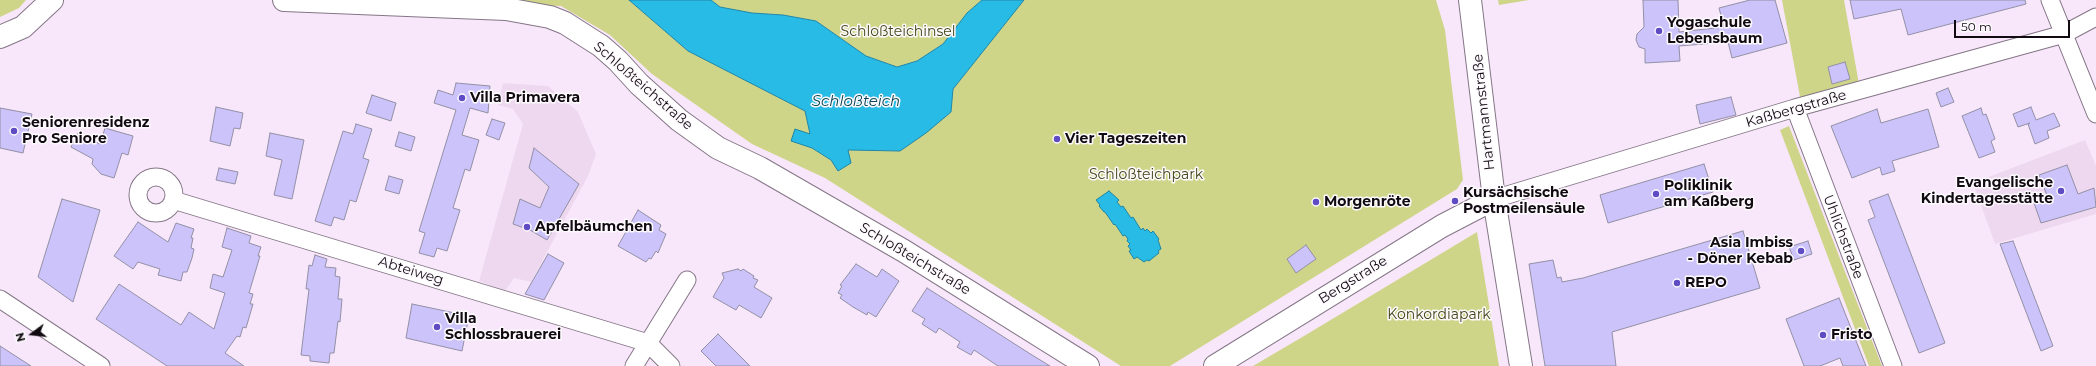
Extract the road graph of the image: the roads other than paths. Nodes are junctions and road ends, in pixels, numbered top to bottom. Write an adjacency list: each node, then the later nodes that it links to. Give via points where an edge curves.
1 (52, 0): 7 (main road, via 23,26)
2 (284, 0): 18 (main road, Schloßteichstraße, via 506,9 565,23 601,46 679,120 718,148 760,168 904,251)
3 (1470, 0): 10 (main road, Hartmannstraße)
4 (2050, 0): 6 (street)
5 (2096, 17): 6 (street, Kaßbergstraße)
6 (2064, 34): 8 (street, Kaßbergstraße); 9 (street)
7 (0, 37)
8 (1795, 108): 10 (street, Kaßbergstraße); 21 (street, Uhlichstraße)
9 (2096, 114)
10 (1494, 199): 19 (main road, Bergstraße, via 1442,226); 20 (main road, Hartmannstraße)
11 (174, 200): 14 (street, Abteiweg)
12 (687, 280): 14 (street)
13 (0, 300): 15 (street)
14 (648, 343): 16 (street); 17 (street)
15 (101, 366)
16 (634, 366)
17 (671, 366)
18 (1088, 366)
19 (1216, 366)
20 (1521, 366)
21 (1893, 366)

